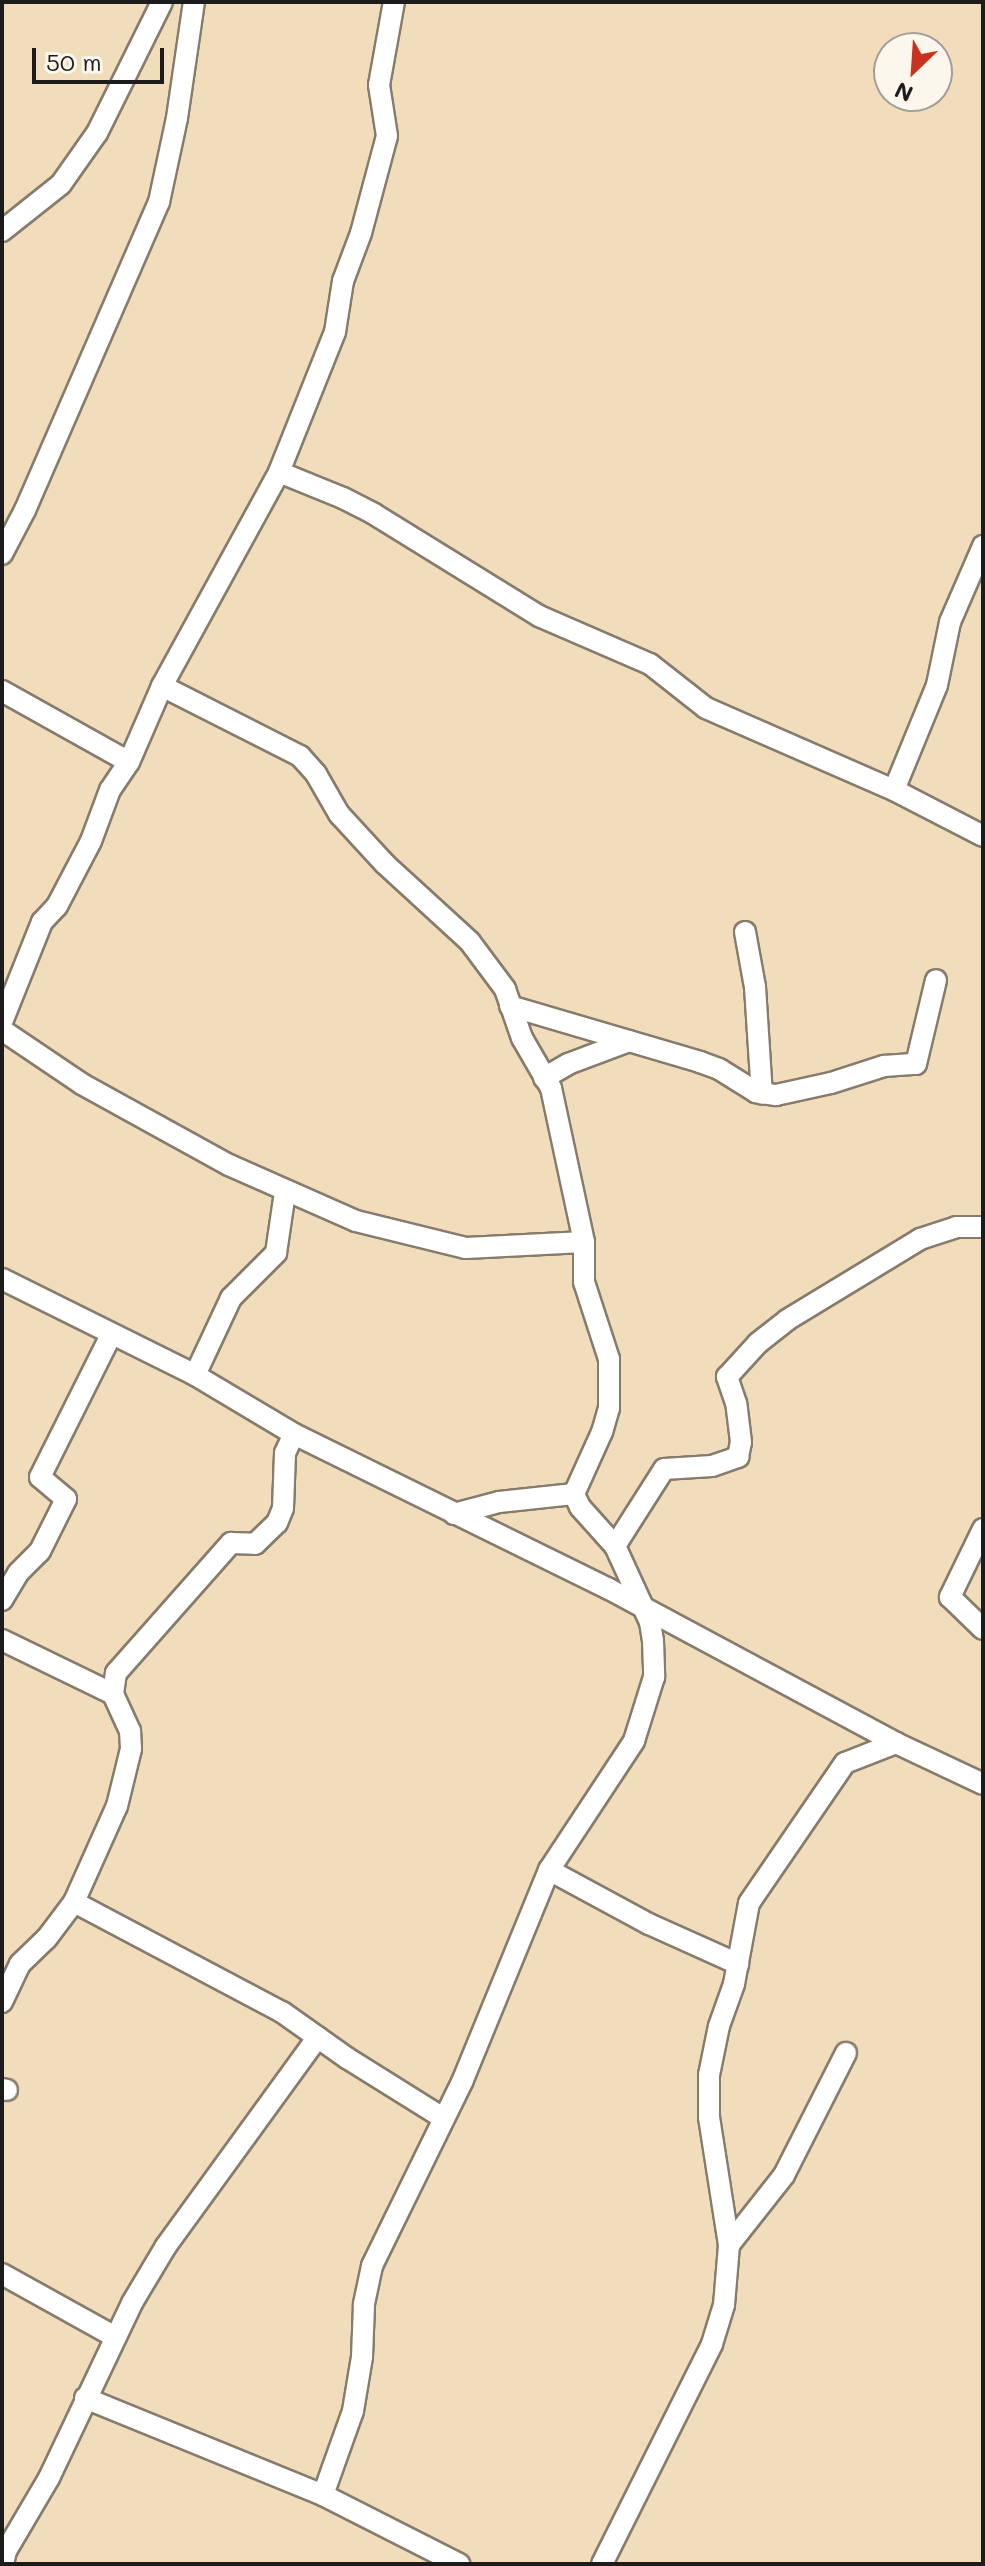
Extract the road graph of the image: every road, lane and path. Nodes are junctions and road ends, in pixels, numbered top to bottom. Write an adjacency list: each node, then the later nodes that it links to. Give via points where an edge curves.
1 (162, 2): 4 (street, via 97,133 61,184)
2 (194, 2): 7 (street, via 159,202)
3 (394, 2): 5 (street, via 379,85 387,136 343,281 335,332)
4 (2, 231)
5 (279, 472): 8 (street); 11 (street, via 374,514 539,616 650,664 706,708)
6 (983, 546): 11 (street, via 950,622 937,685)
7 (2, 554)
8 (162, 686): 10 (street); 15 (street, via 300,756 356,834 489,962)
9 (2, 691): 10 (street)
10 (129, 762): 16 (street, via 110,790 57,906 42,922)
11 (894, 790): 12 (street)
12 (983, 836)
13 (745, 932): 20 (street, via 755,987)
14 (936, 980): 20 (street, via 916,1064 884,1066 796,1091)
15 (510, 1006): 18 (street); 19 (street)
16 (2, 1022)
17 (2, 1030): 21 (street, via 82,1084)
18 (629, 1041): 19 (street); 20 (street, via 719,1069)
19 (544, 1078): 23 (street, via 551,1088)
20 (762, 1094)
21 (285, 1192): 23 (street, via 356,1221 466,1248); 26 (street, via 276,1253 231,1298)
22 (983, 1227): 31 (street, via 956,1227 920,1239 758,1343 727,1377 736,1403 738,1457 712,1466 664,1469)
23 (584, 1242): 28 (street, via 584,1282 605,1339 610,1389 602,1432)
24 (2, 1279): 25 (street)
25 (111, 1335): 26 (street); 32 (street, via 40,1477 66,1499 40,1551)
26 (195, 1375): 27 (street)
27 (294, 1434): 29 (street); 36 (street, via 285,1453 283,1508 277,1523 255,1544 231,1543 121,1666)
28 (574, 1494): 29 (street, via 499,1502); 31 (street)
29 (454, 1514): 33 (street)
30 (983, 1529): 34 (street, via 950,1593)
31 (615, 1546): 33 (street)
32 (2, 1600)
33 (644, 1608): 37 (street); 39 (street, via 655,1666 638,1731)
34 (983, 1629)
35 (2, 1640): 36 (street)
36 (113, 1694): 40 (street, via 130,1731 129,1769)
37 (896, 1743): 38 (street); 42 (street, via 854,1756 841,1767 749,1903)
38 (983, 1784)
39 (549, 1870): 42 (street); 46 (street)
40 (74, 1902): 41 (street, via 47,1938); 44 (street, via 282,2012)
41 (11, 1964): 43 (street)
42 (738, 1964): 47 (street, via 715,2042 709,2085)
43 (2, 2002)
44 (318, 2037): 46 (street); 49 (street, via 166,2246)
45 (846, 2053): 47 (street, via 791,2164)
46 (443, 2118): 51 (street, via 372,2266 353,2411)
47 (729, 2245): 54 (street, via 724,2305 712,2344)
48 (2, 2274): 49 (street)
49 (115, 2337): 50 (street)
50 (85, 2398): 51 (street); 52 (street)
51 (323, 2495): 53 (street)
52 (3, 2564)
53 (459, 2564)
54 (602, 2564)

